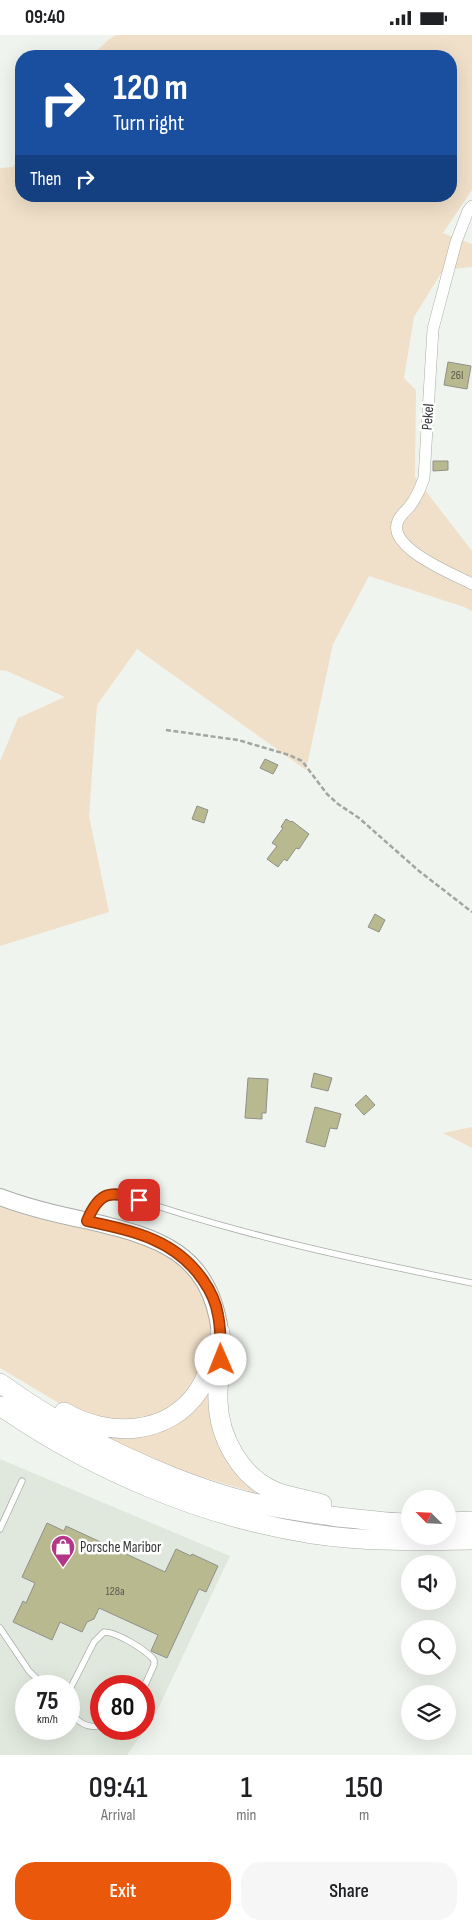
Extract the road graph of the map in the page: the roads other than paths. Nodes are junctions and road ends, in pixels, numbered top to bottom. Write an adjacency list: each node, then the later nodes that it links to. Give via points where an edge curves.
1 (472, 206): 2 (street, Pekel, via 456,242 433,329 424,478 418,495 398,520 396,531 413,552)
2 (472, 583)
3 (0, 1197): 4 (main road)
4 (87, 1221): 5 (lane, via 91,1211 104,1197 121,1194 288,1243); 6 (main road, via 133,1232 179,1253 207,1286 218,1313)
5 (472, 1283)
6 (220, 1332): 7 (highway, via 200,1389 167,1420 139,1428 119,1430 94,1426); 13 (highway, via 218,1402 223,1430 234,1456 247,1472 274,1491)
7 (0, 1378)
8 (0, 1383): 13 (highway, via 47,1415 102,1446 204,1489 258,1504)
9 (0, 1407): 16 (highway, via 58,1443 136,1482 252,1522 314,1534 369,1539)
10 (22, 1481): 15 (lane)
11 (472, 1521): 12 (highway)
12 (456, 1522)
13 (388, 1523): 14 (highway)
14 (401, 1523)
15 (0, 1529)
16 (472, 1540)
17 (0, 1628): 18 (lane)
18 (33, 1675)
19 (77, 1675): 20 (lane, via 94,1642 104,1632 142,1649 154,1660)
20 (149, 1675)

